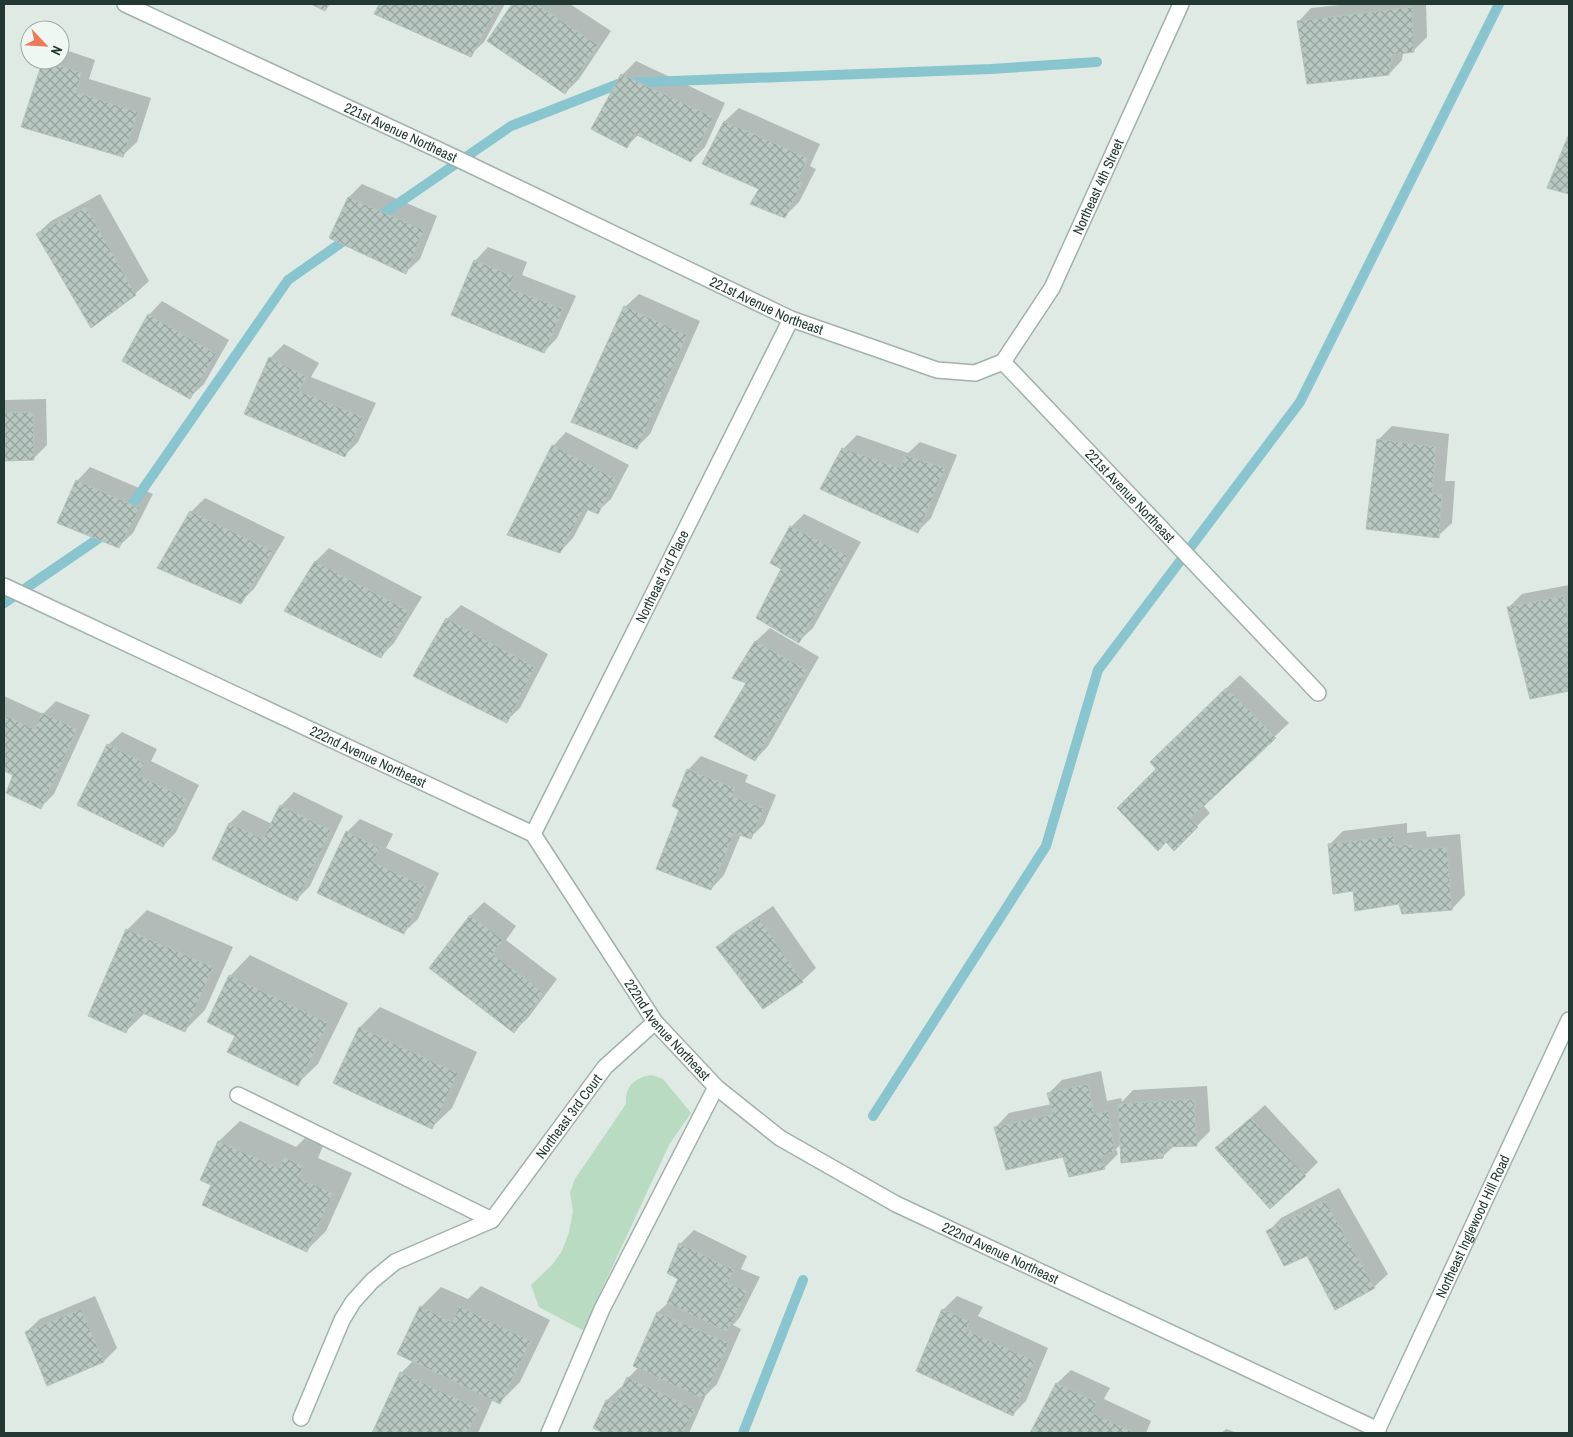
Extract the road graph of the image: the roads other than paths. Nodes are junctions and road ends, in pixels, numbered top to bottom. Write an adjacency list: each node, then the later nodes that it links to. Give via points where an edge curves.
1 (125, 4): 3 (street, 221st Avenue Northeast)
2 (1181, 4): 4 (street, Northeast 4th Street, via 1052,288)
3 (791, 319): 4 (street, 221st Avenue Northeast, via 936,370 975,373); 7 (street, Northeast 3rd Place)
4 (1003, 362): 6 (street, 221st Avenue Northeast)
5 (4, 586): 7 (street, 222nd Avenue Northeast)
6 (1318, 693)
7 (533, 834): 9 (street, 222nd Avenue Northeast)
8 (1569, 1020): 14 (street, Northeast Inglewood Hill Road)
9 (655, 1022): 10 (street, 222nd Avenue Northeast); 12 (street, Northeast 3rd Court, via 605,1067)
10 (716, 1087): 14 (street, 222nd Avenue Northeast, via 780,1138 896,1204); 15 (street, via 602,1309)
11 (238, 1095): 12 (street)
12 (492, 1220): 13 (street, via 395,1262 372,1280 342,1320)
13 (302, 1418)
14 (1377, 1432)
15 (549, 1433)

